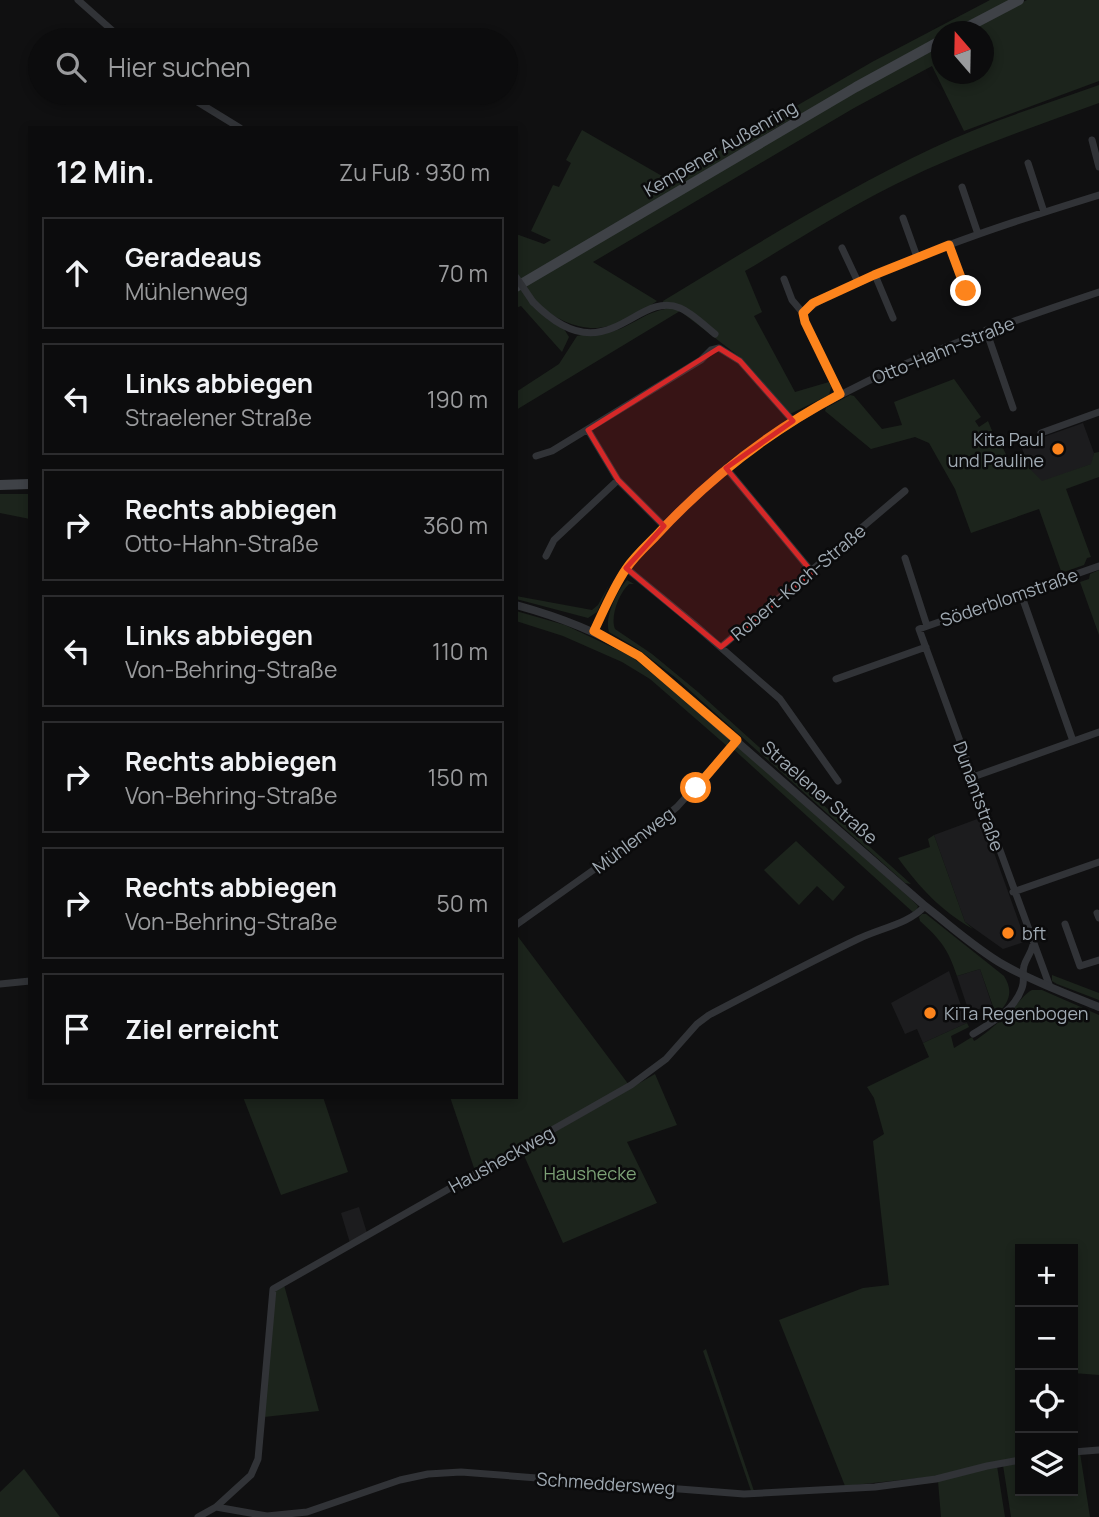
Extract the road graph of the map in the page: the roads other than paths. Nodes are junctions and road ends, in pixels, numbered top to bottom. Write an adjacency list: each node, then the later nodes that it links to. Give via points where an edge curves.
1 (78, 0): 4 (street)
2 (1019, 0): 3 (main road)
3 (979, 21)
4 (110, 28)
5 (931, 46): 23 (main road, Kempener Außenring)
6 (203, 105): 7 (street)
7 (237, 126)
8 (1092, 141): 10 (street)
9 (1028, 163): 13 (street)
10 (1099, 167)
11 (962, 187): 15 (street)
12 (1099, 195): 13 (street)
13 (1044, 212): 15 (street)
14 (903, 218): 18 (street)
15 (978, 234): 16 (street)
16 (949, 245): 18 (street); 24 (street)
17 (842, 248): 22 (street)
18 (917, 257): 19 (street)
19 (874, 275): 22 (street); 27 (street)
20 (784, 279): 26 (street)
21 (518, 280): 29 (street, bridge, via 548,317 573,331 607,331 656,306 680,307)
22 (858, 282): 26 (street, via 813,303)
23 (518, 286)
24 (966, 291)
25 (1099, 292): 28 (street, Otto-Hahn-Straße)
26 (803, 313): 30 (street)
27 (893, 318)
28 (986, 330): 30 (street, Otto-Hahn-Straße); 31 (street)
29 (715, 334)
30 (840, 394): 33 (street, Otto-Hahn-Straße)
31 (1013, 408)
32 (1099, 412): 35 (street)
33 (793, 421): 34 (street, via 740,361 719,348); 37 (street, Otto-Hahn-Straße)
34 (587, 430): 36 (street); 38 (street)
35 (1041, 433)
36 (536, 456)
37 (726, 468): 44 (street, Otto-Hahn-Straße); 49 (street)
38 (618, 480): 44 (street); 45 (street, via 554,540)
39 (28, 484): 40 (main road)
40 (0, 485)
41 (0, 491): 42 (main road)
42 (28, 491)
43 (905, 491): 49 (street, Robert-Koch-Straße)
44 (664, 526): 48 (street, Otto-Hahn-Straße)
45 (546, 556)
46 (905, 558): 52 (street, Dunantstraße)
47 (1099, 566): 50 (street, Söderblomstraße)
48 (626, 568): 53 (street, Otto-Hahn-Straße); 54 (street, Robert-Koch-Straße)
49 (813, 572): 54 (street, Robert-Koch-Straße)
50 (1021, 594): 52 (street, Söderblomstraße); 59 (street)
51 (518, 606): 53 (street, Straelener Straße)
52 (923, 628): 55 (street, Dunantstraße)
53 (594, 631): 58 (street, Straelener Straße, via 639,656)
54 (721, 647): 61 (street, via 780,699)
55 (926, 647): 56 (street); 60 (street, Dunantstraße)
56 (836, 679)
57 (1099, 732): 59 (street)
58 (737, 740): 64 (street, Straelener Straße); 65 (street, Mühlenweg, via 677,807)
59 (1073, 741): 60 (street)
60 (973, 777): 63 (street, Dunantstraße)
61 (838, 781)
62 (1099, 862): 63 (street)
63 (1013, 892): 67 (street, Dunantstraße)
64 (925, 906): 69 (street, Straelener Straße, via 993,958); 78 (street, Hausheckweg, via 913,917 828,953 709,1015 666,1059 631,1085 273,1289 258,1459 245,1483)
65 (518, 924)
66 (1065, 924): 68 (street, via 1080,967)
67 (1033, 945): 69 (street); 72 (street, Dunantstraße)
68 (1099, 960)
69 (1024, 975): 72 (street, Straelener Straße); 74 (street, via 1023,987 1009,1009)
70 (28, 981): 71 (street)
71 (0, 984)
72 (1050, 987): 73 (street, Straelener Straße)
73 (1099, 1007)
74 (973, 1034)
75 (1099, 1450): 76 (street)
76 (1078, 1452)
77 (1015, 1461): 78 (street, Schmeddersweg, via 875,1488 744,1494 461,1472 400,1480 285,1516)
78 (216, 1507): 79 (street)
79 (198, 1517)

